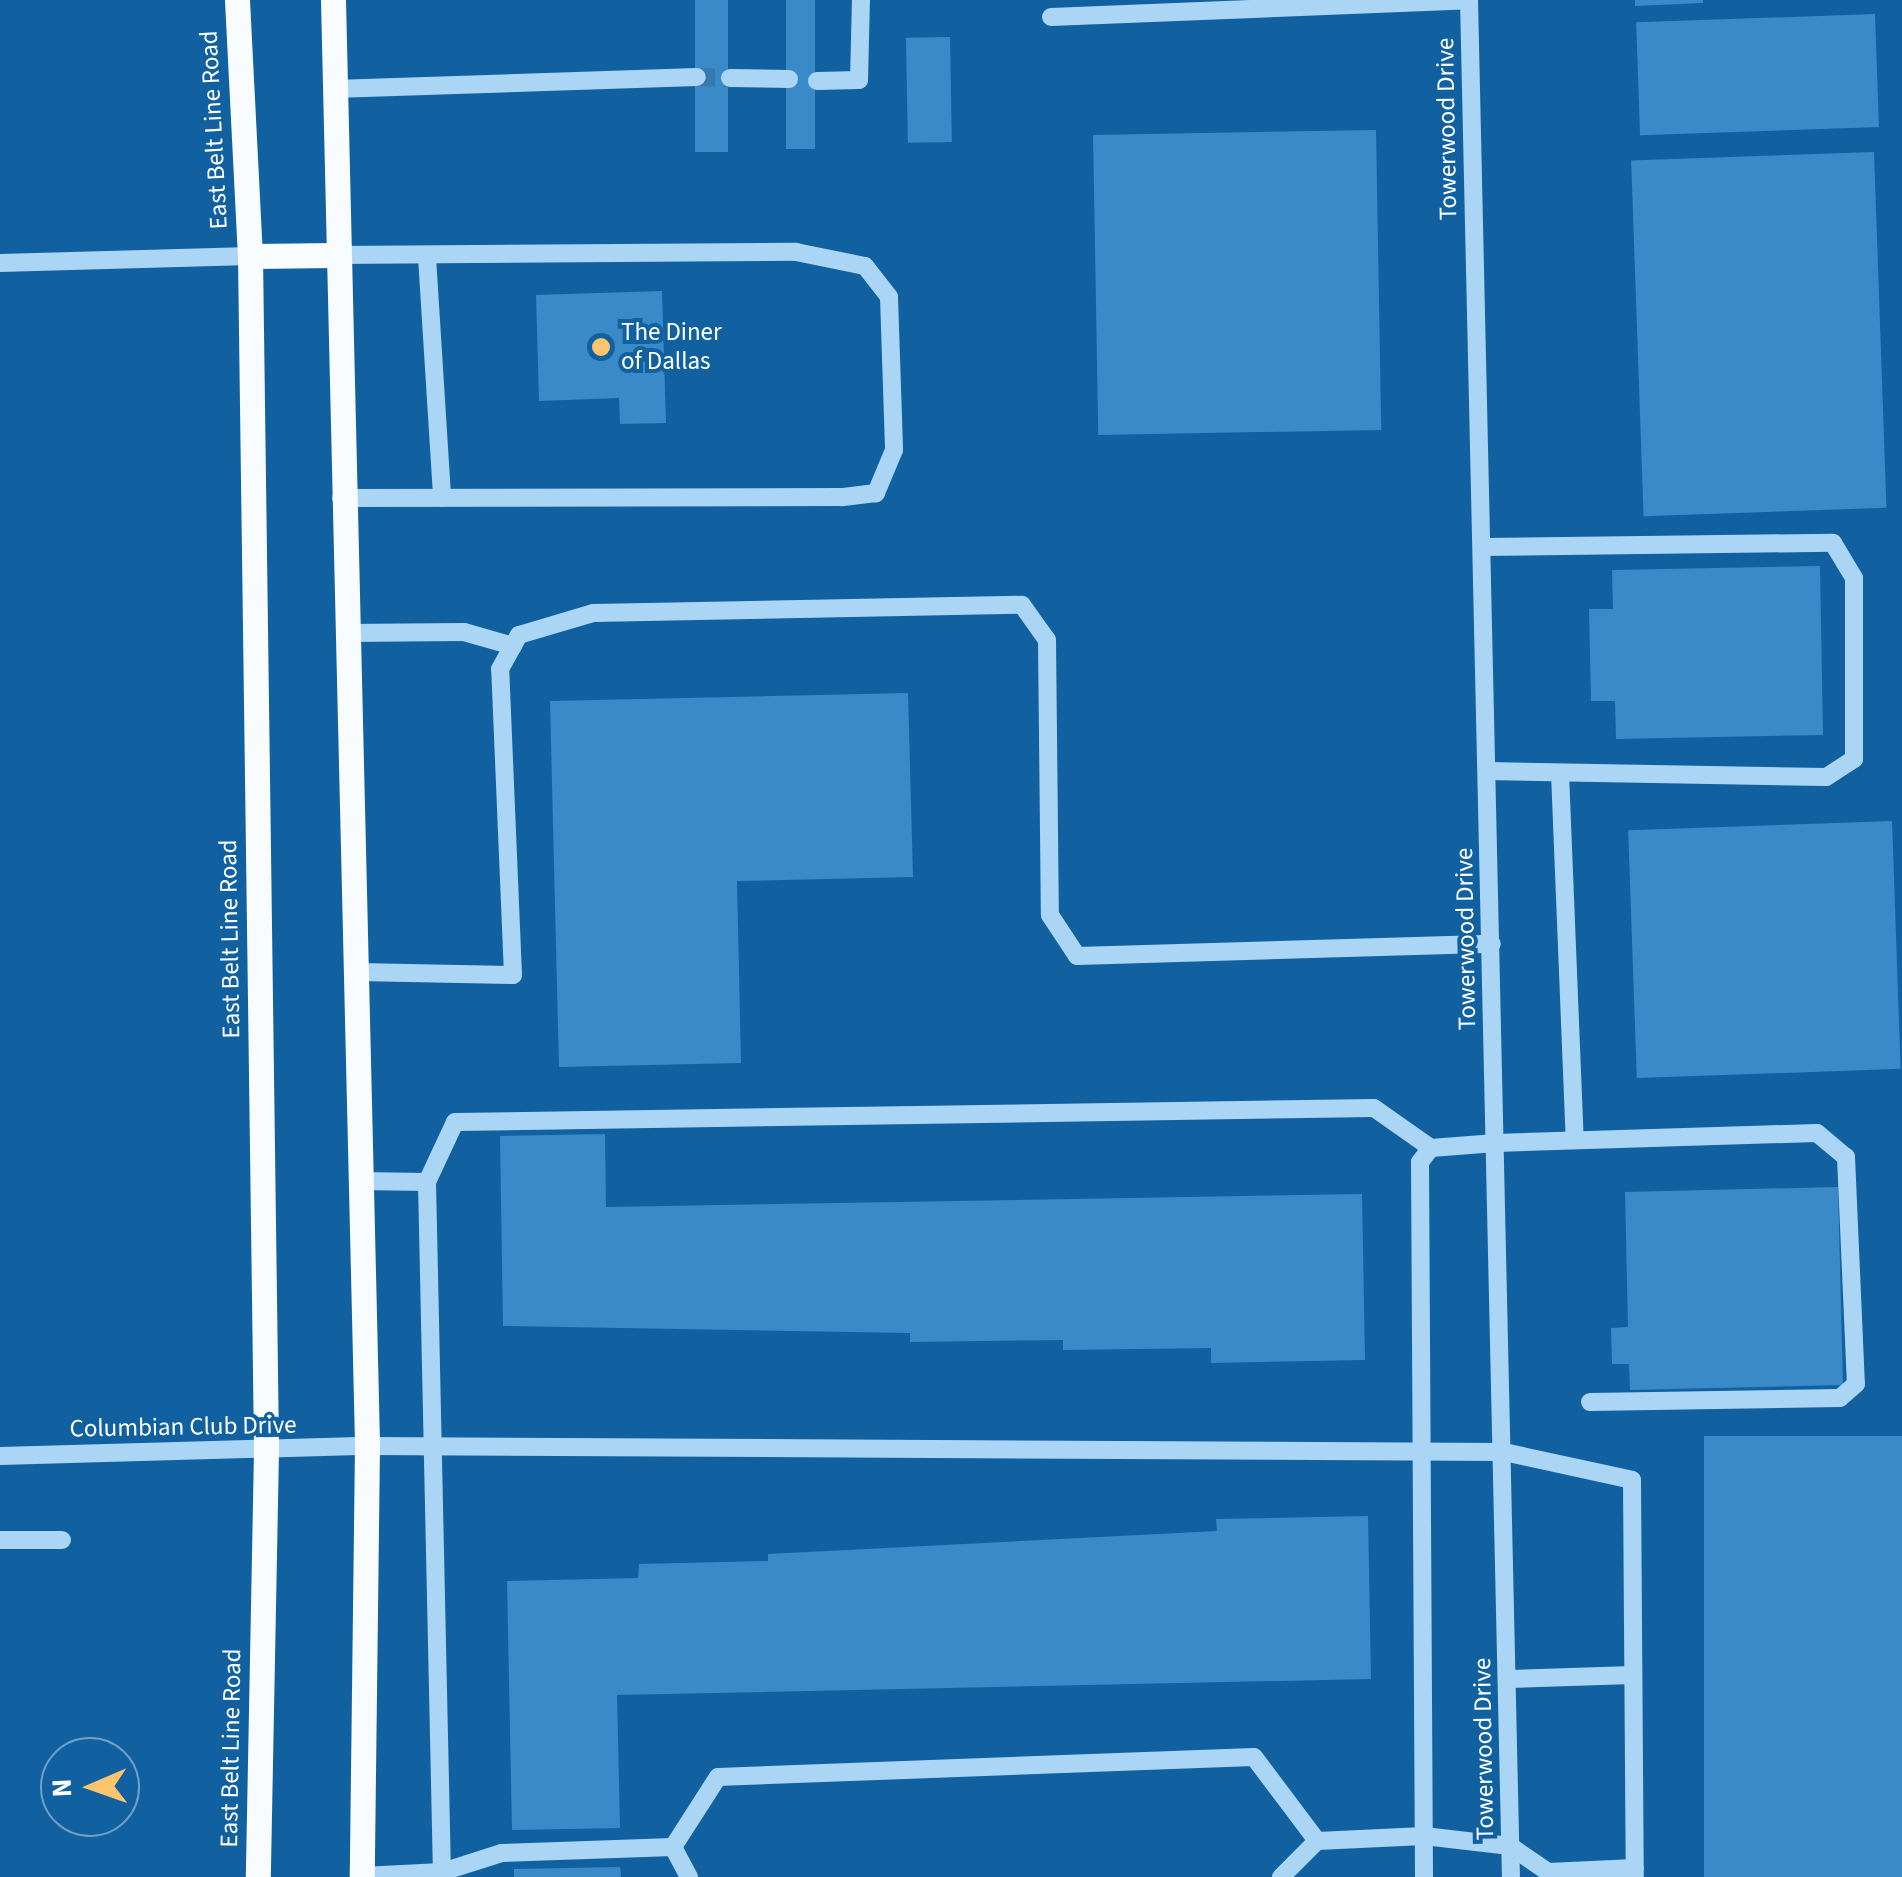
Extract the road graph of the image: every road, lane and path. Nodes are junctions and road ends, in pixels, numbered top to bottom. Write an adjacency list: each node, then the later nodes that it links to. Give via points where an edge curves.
1 (238, 0): 12 (main road, East Belt Line Road)
2 (333, 0): 10 (main road)
3 (861, 0): 9 (street, via 860,80)
4 (1469, 0): 5 (street); 17 (street, Towerwood Drive)
5 (1051, 17)
6 (698, 77): 10 (street)
7 (730, 78): 8 (street)
8 (789, 79)
9 (818, 80)
10 (334, 88): 11 (main road)
11 (335, 255): 12 (main road); 13 (street); 15 (main road)
12 (250, 256): 14 (street); 32 (main road, East Belt Line Road)
13 (426, 257): 16 (street); 16 (street, via 796,252 865,266 888,297 894,450 876,493)
14 (0, 263)
15 (341, 498): 16 (street); 18 (main road)
16 (442, 498)
17 (1482, 547): 20 (street, Towerwood Drive); 21 (street, via 1834,543 1854,578 1854,758 1826,777)
18 (345, 633): 19 (street, via 464,632); 23 (main road)
19 (513, 646): 22 (street, via 519,634 593,613 1022,605 1047,640 1050,915 1078,956); 23 (street, via 500,670 513,975)
20 (1488, 772): 21 (street); 22 (street, Towerwood Drive)
21 (1560, 773): 24 (street)
22 (1492, 944): 25 (street, Towerwood Drive)
23 (356, 972): 27 (main road)
24 (1574, 1140): 25 (street); 29 (street, via 1817,1133 1846,1157 1856,1384 1840,1398)
25 (1496, 1143): 26 (street); 33 (street, Towerwood Drive)
26 (1431, 1148): 28 (street, via 1374,1108 455,1122); 34 (street, via 1420,1162)
27 (359, 1182): 28 (street); 30 (main road)
28 (427, 1182): 31 (street)
29 (1590, 1402)
30 (366, 1446): 31 (street, Columbian Club Drive); 32 (street, Columbian Club Drive); 46 (main road)
31 (433, 1447): 34 (street, Columbian Club Drive); 45 (street)
32 (266, 1450): 35 (street, Columbian Club Drive); 47 (main road, East Belt Line Road)
33 (1504, 1452): 34 (street, Columbian Club Drive); 38 (street, Columbian Club Drive, via 1632,1480); 39 (street, Towerwood Drive)
34 (1422, 1454): 40 (street)
35 (0, 1456)
36 (0, 1540): 37 (street)
37 (62, 1540)
38 (1633, 1675): 39 (street); 44 (street)
39 (1509, 1679): 42 (street, Towerwood Drive)
40 (1424, 1836): 41 (street); 42 (street); 50 (street)
41 (1317, 1841): 43 (street, via 1254,1757 718,1777); 49 (street)
42 (1510, 1846): 44 (street, via 1548,1872); 51 (street, Towerwood Drive)
43 (674, 1847): 45 (street, via 502,1852); 48 (street)
44 (1635, 1873)
45 (442, 1874): 46 (street)
46 (362, 1876)
47 (258, 1877)
48 (689, 1877)
49 (1281, 1877)
50 (1424, 1877)
51 (1510, 1877)

